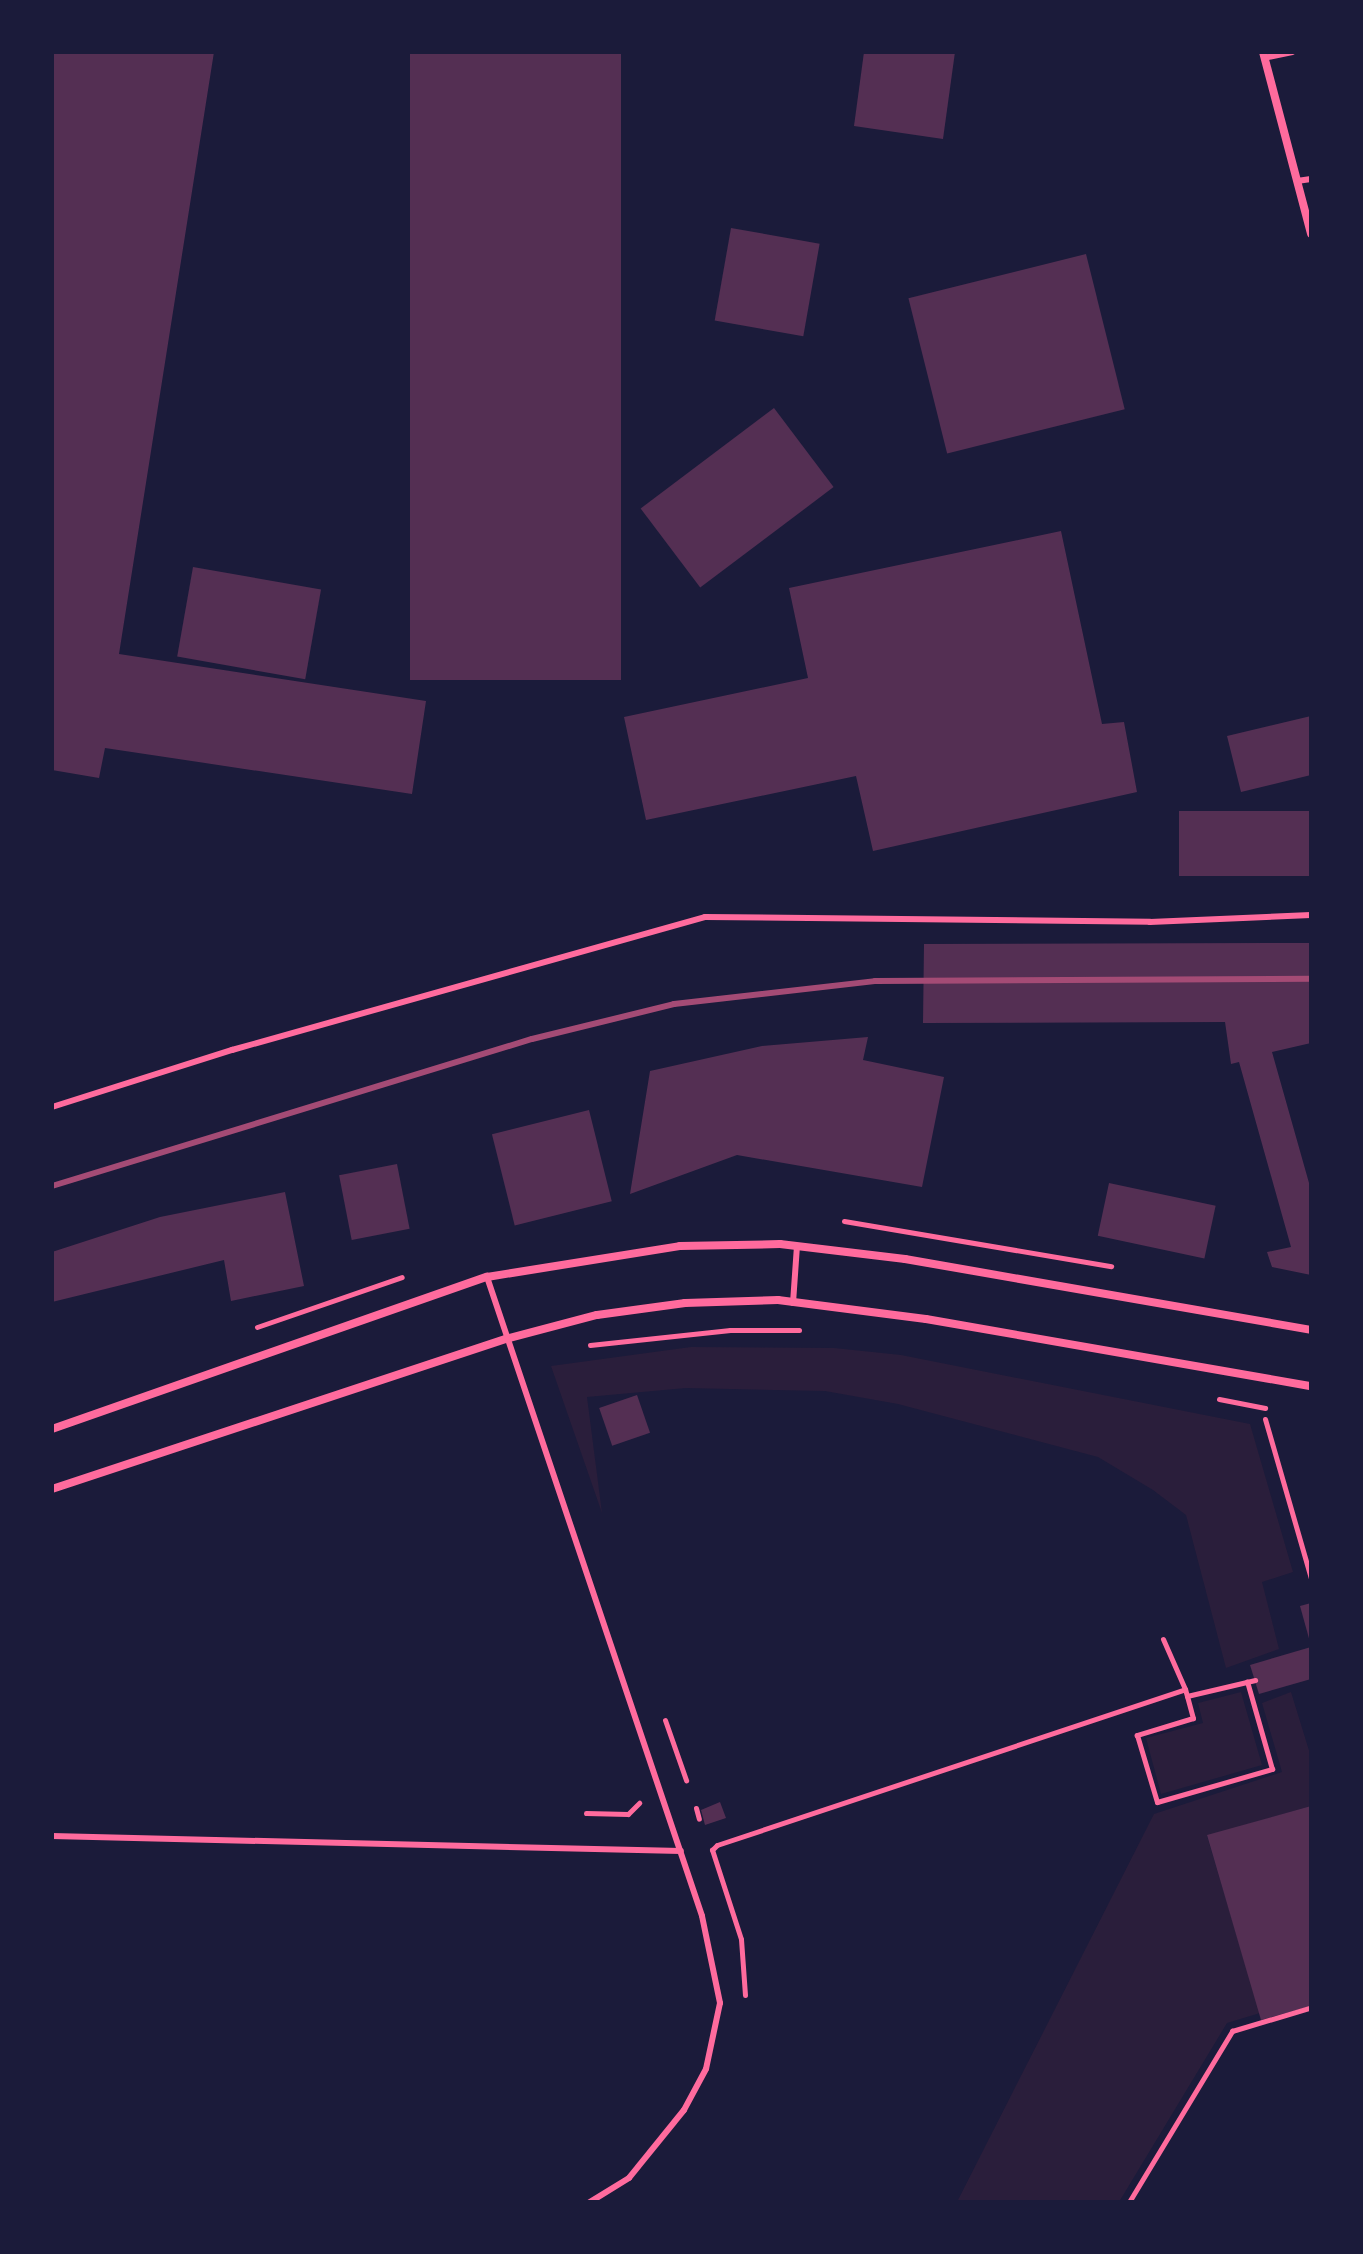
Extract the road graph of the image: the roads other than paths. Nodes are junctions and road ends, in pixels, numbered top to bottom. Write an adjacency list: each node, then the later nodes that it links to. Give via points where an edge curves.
1 (1292, 52): 2 (lane)
2 (1264, 55): 4 (street)
3 (1311, 179): 4 (lane)
4 (1297, 181): 5 (street)
5 (1311, 234)
6 (1311, 915): 7 (lane, via 1150,922 705,917 232,1050)
7 (52, 1107)
8 (797, 1246): 9 (street, via 680,1246); 10 (lane); 11 (street, via 905,1259)
9 (487, 1277): 12 (lane); 14 (street)
10 (793, 1303): 12 (street, via 671,1305 597,1315); 13 (street, via 926,1319)
11 (1311, 1330)
12 (506, 1339): 15 (street); 17 (lane)
13 (1311, 1386)
14 (52, 1429)
15 (52, 1489)
16 (52, 1836): 17 (lane)
17 (681, 1851): 18 (lane, via 716,1966 720,2003 715,2038 706,2069 658,2149 629,2178)
18 (590, 2202)

